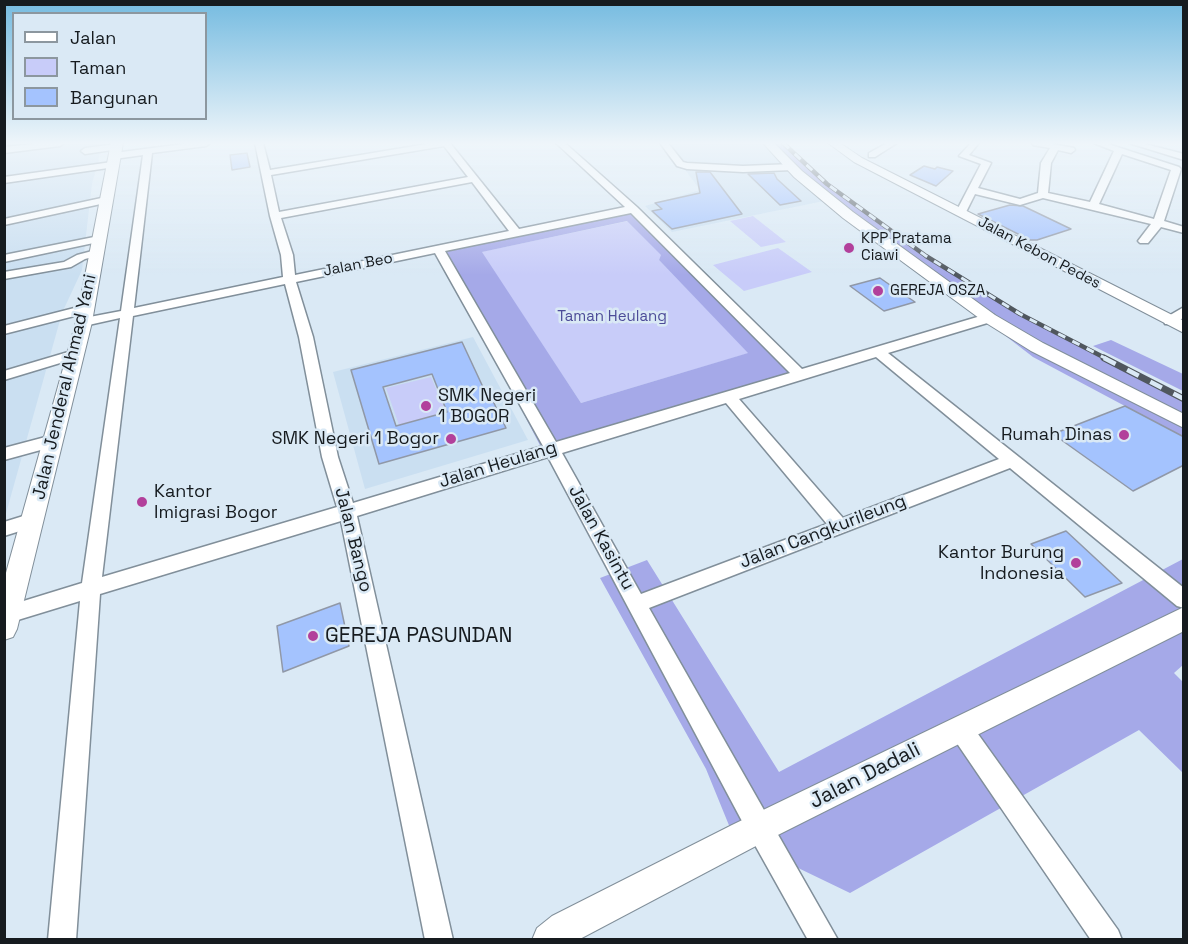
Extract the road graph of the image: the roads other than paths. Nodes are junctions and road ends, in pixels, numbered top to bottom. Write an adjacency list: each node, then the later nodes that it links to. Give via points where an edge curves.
1 (108, 187): 15 (main road, Jalan Jenderal Ahmad Yani)
2 (143, 187): 31 (street)
3 (270, 187): 19 (street, Jalan Bango)
4 (431, 187): 19 (street)
5 (481, 187): 23 (street)
6 (609, 187): 17 (street)
7 (812, 187): 33 (main road)
8 (918, 187): 18 (main road, Jalan Kebon Pedes)
9 (974, 187): 13 (street)
10 (1044, 187): 14 (street)
11 (1102, 187): 16 (street)
12 (1170, 187): 21 (street)
13 (973, 190): 14 (street, via 1020,202); 18 (street)
14 (1043, 195): 16 (street)
15 (106, 200): 20 (street); 25 (main road, Jalan Jenderal Ahmad Yani)
16 (1093, 206): 21 (street)
17 (633, 209): 23 (street, Jalan Beo); 39 (street)
18 (961, 212): 34 (main road, Jalan Kebon Pedes)
19 (275, 216): 29 (street, Jalan Bango, via 287,255)
20 (4, 222)
21 (1158, 223): 22 (street); 24 (street)
22 (1184, 230)
23 (516, 233): 26 (street, Jalan Beo)
24 (1144, 241)
25 (98, 246): 27 (street); 28 (street, via 67,265); 32 (main road, Jalan Jenderal Ahmad Yani)
26 (438, 249): 29 (street, Jalan Beo); 44 (street, Jalan Kasintu)
27 (4, 259)
28 (4, 276)
29 (289, 279): 31 (street, Jalan Beo); 47 (street, Jalan Bango, via 306,337 330,457)
30 (1184, 311): 34 (street)
31 (127, 313): 32 (street, Jalan Beo); 51 (street)
32 (85, 315): 36 (street, Jalan Beo); 38 (main road, Jalan Jenderal Ahmad Yani)
33 (989, 318): 37 (street, Jalan Heulang); 42 (main road)
34 (1170, 321): 35 (main road, Jalan Kebon Pedes)
35 (1184, 328)
36 (4, 330)
37 (877, 351): 39 (street, Jalan Heulang); 46 (street)
38 (75, 354): 40 (street); 43 (main road, Jalan Jenderal Ahmad Yani)
39 (801, 375): 41 (street, Jalan Heulang)
40 (4, 376)
41 (729, 396): 44 (street, Jalan Heulang); 49 (street)
42 (1184, 422)
43 (53, 441): 45 (street); 48 (main road, Jalan Jenderal Ahmad Yani)
44 (552, 449): 47 (street, Jalan Heulang); 53 (street, Jalan Kasintu)
45 (4, 454)
46 (1010, 461): 49 (street, Jalan Cangkurileung); 52 (street)
47 (347, 510): 51 (street, Jalan Heulang); 59 (street, Jalan Bango)
48 (33, 520): 50 (street); 55 (main road, Jalan Jenderal Ahmad Yani)
49 (839, 526): 53 (street, Jalan Cangkurileung)
50 (4, 529)
51 (91, 589): 55 (street, Jalan Heulang); 58 (street)
52 (1184, 600)
53 (637, 604): 57 (street, Jalan Kasintu)
54 (1184, 618): 56 (main road, Jalan Dadali)
55 (6, 622)
56 (960, 728): 57 (main road, Jalan Dadali); 62 (street)
57 (760, 829): 60 (main road, Jalan Dadali); 61 (street, Jalan Kasintu)
58 (62, 939)
59 (439, 939)
60 (549, 939)
61 (824, 939)
62 (1108, 939)

